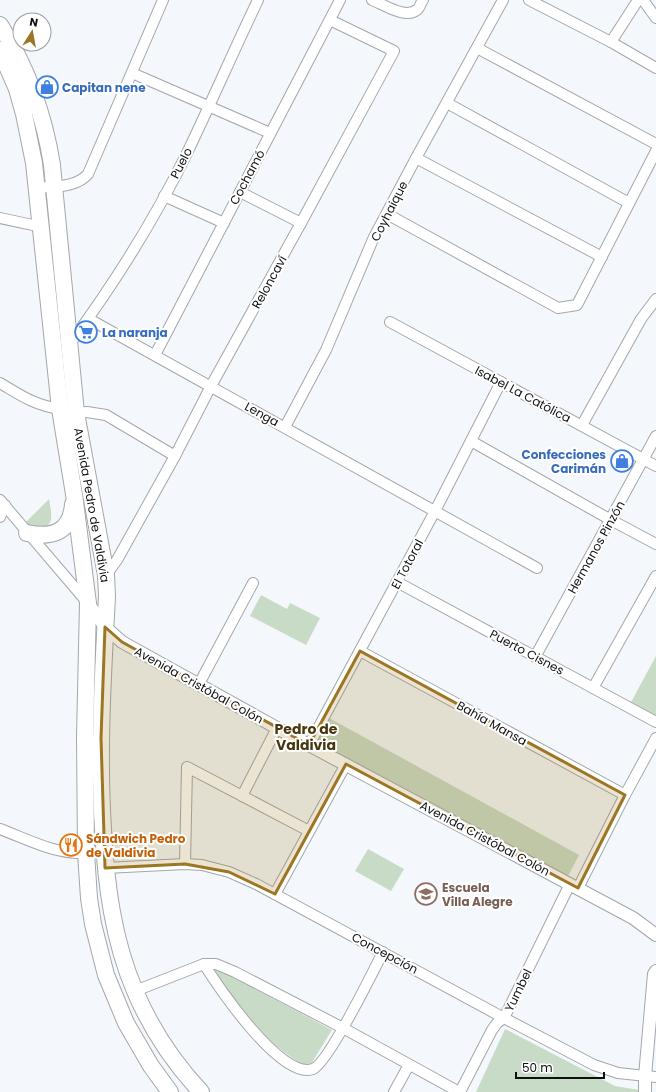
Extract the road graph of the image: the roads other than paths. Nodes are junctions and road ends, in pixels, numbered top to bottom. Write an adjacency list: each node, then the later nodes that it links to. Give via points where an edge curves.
1 (163, 0): 17 (street)
2 (258, 0): 19 (street, Puelo)
3 (340, 0): 11 (street, Cochamó)
4 (372, 0): 9 (street, via 401,13 411,12)
5 (503, 0): 14 (street, Coyhaique)
6 (529, 0): 13 (street)
7 (638, 0): 13 (street)
8 (643, 0): 10 (street)
9 (420, 4)
10 (656, 18)
11 (330, 20): 20 (street, Cochamó); 32 (street, Reloncaví, via 394,51)
12 (0, 25): 24 (main road, Avenida Pedro de Valdivia, via 22,62 39,104 49,145)
13 (611, 42): 16 (street)
14 (477, 48): 18 (street, Coyhaique); 21 (street)
15 (0, 50): 25 (main road, Avenida Pedro de Valdivia, via 24,114)
16 (656, 68)
17 (132, 73): 19 (street); 24 (street, via 88,174 82,181)
18 (446, 102): 23 (street, Coyhaique); 28 (street)
19 (208, 106): 20 (street); 27 (street, Puelo, via 188,152)
20 (270, 133): 26 (street, Cochamó)
21 (656, 144)
22 (656, 151): 28 (street)
23 (416, 158): 29 (street, Coyhaique); 34 (street)
24 (54, 186): 25 (street); 38 (main road, Avenida Pedro de Valdivia)
25 (37, 188): 33 (main road, Avenida Pedro de Valdivia)
26 (240, 192): 31 (street, Cochamó); 32 (street)
27 (164, 196): 31 (street); 36 (street, Puelo)
28 (629, 203): 34 (street)
29 (387, 214): 34 (street, via 558,308 577,304); 46 (street, Coyhaique, via 374,237 326,350)
30 (0, 218): 33 (street)
31 (224, 222): 39 (street, Cochamó)
32 (301, 223): 42 (street, Reloncaví)
33 (42, 227): 43 (main road, Avenida Pedro de Valdivia)
34 (602, 257)
35 (656, 299): 45 (street, via 641,319)
36 (89, 318): 38 (street, Puelo); 39 (street, Lenga)
37 (390, 322): 41 (street, Isabel La Católica)
38 (70, 345): 44 (main road, Avenida Pedro de Valdivia)
39 (155, 355): 42 (street, Lenga)
40 (0, 382): 43 (street, via 31,402)
41 (500, 382): 45 (street, Isabel La Católica); 48 (street, El Totoral)
42 (211, 386): 46 (street, Lenga); 49 (street, Reloncaví)
43 (60, 410): 52 (main road, Avenida Pedro de Valdivia)
44 (76, 413): 49 (street, via 106,415); 60 (main road, Avenida Pedro de Valdivia)
45 (582, 425): 50 (street, Isabel La Católica)
46 (285, 427): 54 (street, Lenga)
47 (656, 436): 50 (street, Hermanos Pinzón)
48 (471, 441): 54 (street, El Totoral); 56 (street)
49 (175, 456): 60 (street, Reloncaví)
50 (644, 459): 51 (street, Isabel La Católica); 56 (street, Hermanos Pinzón)
51 (656, 466)
52 (74, 494): 57 (main road, via 70,516 62,529 51,535); 64 (main road, Avenida Pedro de Valdivia)
53 (2, 503): 55 (street); 57 (street, Avenida Cristóbal Colón)
54 (435, 511): 59 (street, Lenga); 62 (street, El Totoral)
55 (0, 517)
56 (611, 520): 58 (street); 67 (street, Hermanos Pinzón)
57 (28, 533): 64 (street, Avenida Cristóbal Colón)
58 (656, 544)
59 (537, 568)
60 (106, 575): 65 (main road, Avenida Pedro de Valdivia)
61 (656, 576): 69 (street)
62 (397, 582): 66 (street, El Totoral); 67 (street, Puerto Cisnes)
63 (253, 583): 68 (street)
64 (88, 604): 65 (street, Avenida Cristóbal Colón); 79 (main road, Avenida Pedro de Valdivia)
65 (106, 628): 68 (street, Avenida Cristóbal Colón, via 122,642); 81 (main road, Avenida Pedro de Valdivia, via 101,738)
66 (360, 651): 73 (street, El Totoral); 75 (street, Bahía Mansa)
67 (535, 657): 69 (street, Puerto Cisnes)
68 (199, 684): 71 (street, Avenida Cristóbal Colón)
69 (593, 688): 70 (street, Puerto Cisnes)
70 (656, 722)
71 (277, 728): 73 (street, Avenida Cristóbal Colón); 76 (street)
72 (656, 738): 75 (street, Yumbel)
73 (309, 745): 74 (street, Avenida Cristóbal Colón)
74 (346, 764): 78 (street); 82 (street, Avenida Cristóbal Colón)
75 (625, 795): 82 (street, Yumbel)
76 (242, 796): 78 (street); 80 (street, via 187,767)
77 (0, 829): 79 (street, via 56,850)
78 (309, 830): 83 (street)
79 (86, 853): 95 (main road, Avenida Pedro de Valdivia, via 93,924 106,975 126,1023)
80 (185, 864): 81 (street, Concepción); 83 (street, Concepción, via 202,865 229,872)
81 (105, 868): 90 (main road, Avenida Pedro de Valdivia, via 113,920)
82 (574, 886): 84 (street, Avenida Cristóbal Colón); 91 (street, Yumbel)
83 (275, 894): 87 (street, Concepción)
84 (633, 918): 85 (street, Avenida Cristóbal Colón); 86 (street, Avenida Cristóbal Colón)
85 (656, 923)
86 (656, 935)
87 (383, 952): 91 (street, Concepción); 92 (street)
88 (204, 964): 90 (street); 92 (street, via 216,964 235,972); 92 (street, via 231,1005 260,1039 297,1068 315,1068 326,1056)
89 (656, 971): 94 (street)
90 (135, 991): 96 (main road, Avenida Pedro de Valdivia, via 165,1047)
91 (504, 1018): 94 (street, Concepción, via 594,1065 618,1073); 98 (street, Yumbel, via 492,1030)
92 (343, 1028): 93 (street)
93 (409, 1065): 97 (street); 98 (street)
94 (651, 1076): 99 (street)
95 (170, 1092)
96 (201, 1092)
97 (394, 1092)
98 (459, 1092)
99 (645, 1092)

